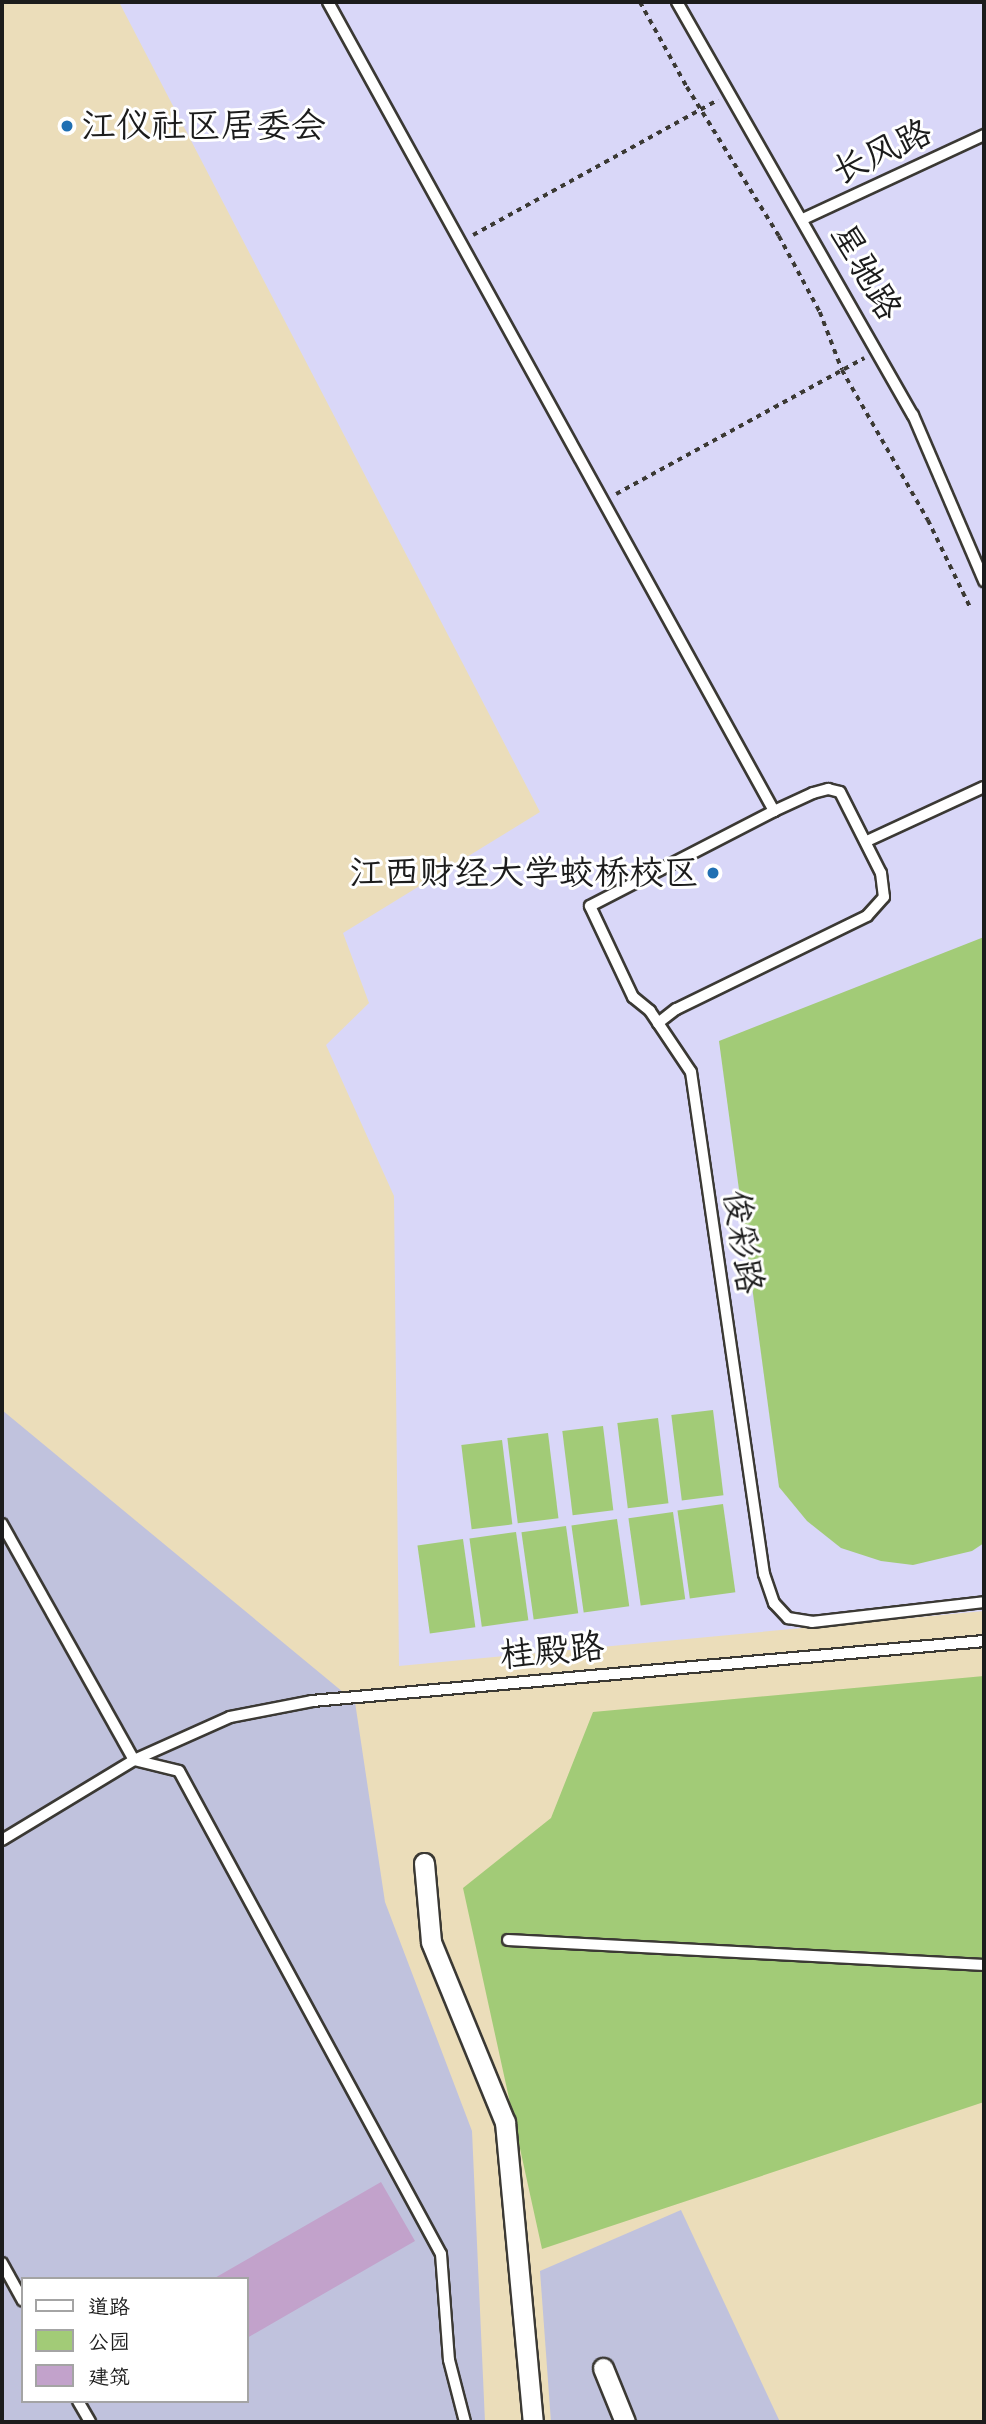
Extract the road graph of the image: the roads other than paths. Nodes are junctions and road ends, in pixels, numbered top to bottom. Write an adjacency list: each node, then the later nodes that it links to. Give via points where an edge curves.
1 (327, 2): 7 (lane)
2 (677, 2): 4 (lane, 星驰路)
3 (984, 135): 4 (lane, 长风路)
4 (803, 219): 5 (lane, 星驰路, via 913,415)
5 (984, 581)
6 (984, 787): 8 (lane)
7 (774, 811): 8 (lane, via 813,793 840,792); 9 (lane, 俊彩路, via 590,906 633,997)
8 (867, 841): 9 (lane, via 885,886 884,897 867,916 676,1009)
9 (658, 1023): 11 (lane, 俊彩路, via 691,1072 758,1546 774,1603 789,1618 812,1622)
10 (2, 1524): 13 (lane)
11 (984, 1602)
12 (984, 1641): 13 (lane, 桂殿路, via 312,1701 230,1717)
13 (134, 1760): 14 (lane, 桂殿路); 23 (lane, via 178,1771 442,2254 449,2360)
14 (2, 1840)
15 (424, 1863): 24 (street, via 431,1942 505,2122)
16 (508, 1940): 17 (lane)
17 (984, 1965)
18 (2, 2263): 19 (lane)
19 (21, 2297)
20 (603, 2368): 25 (street)
21 (79, 2403): 22 (lane)
22 (90, 2422)
23 (465, 2422)
24 (533, 2422)
25 (625, 2422)

